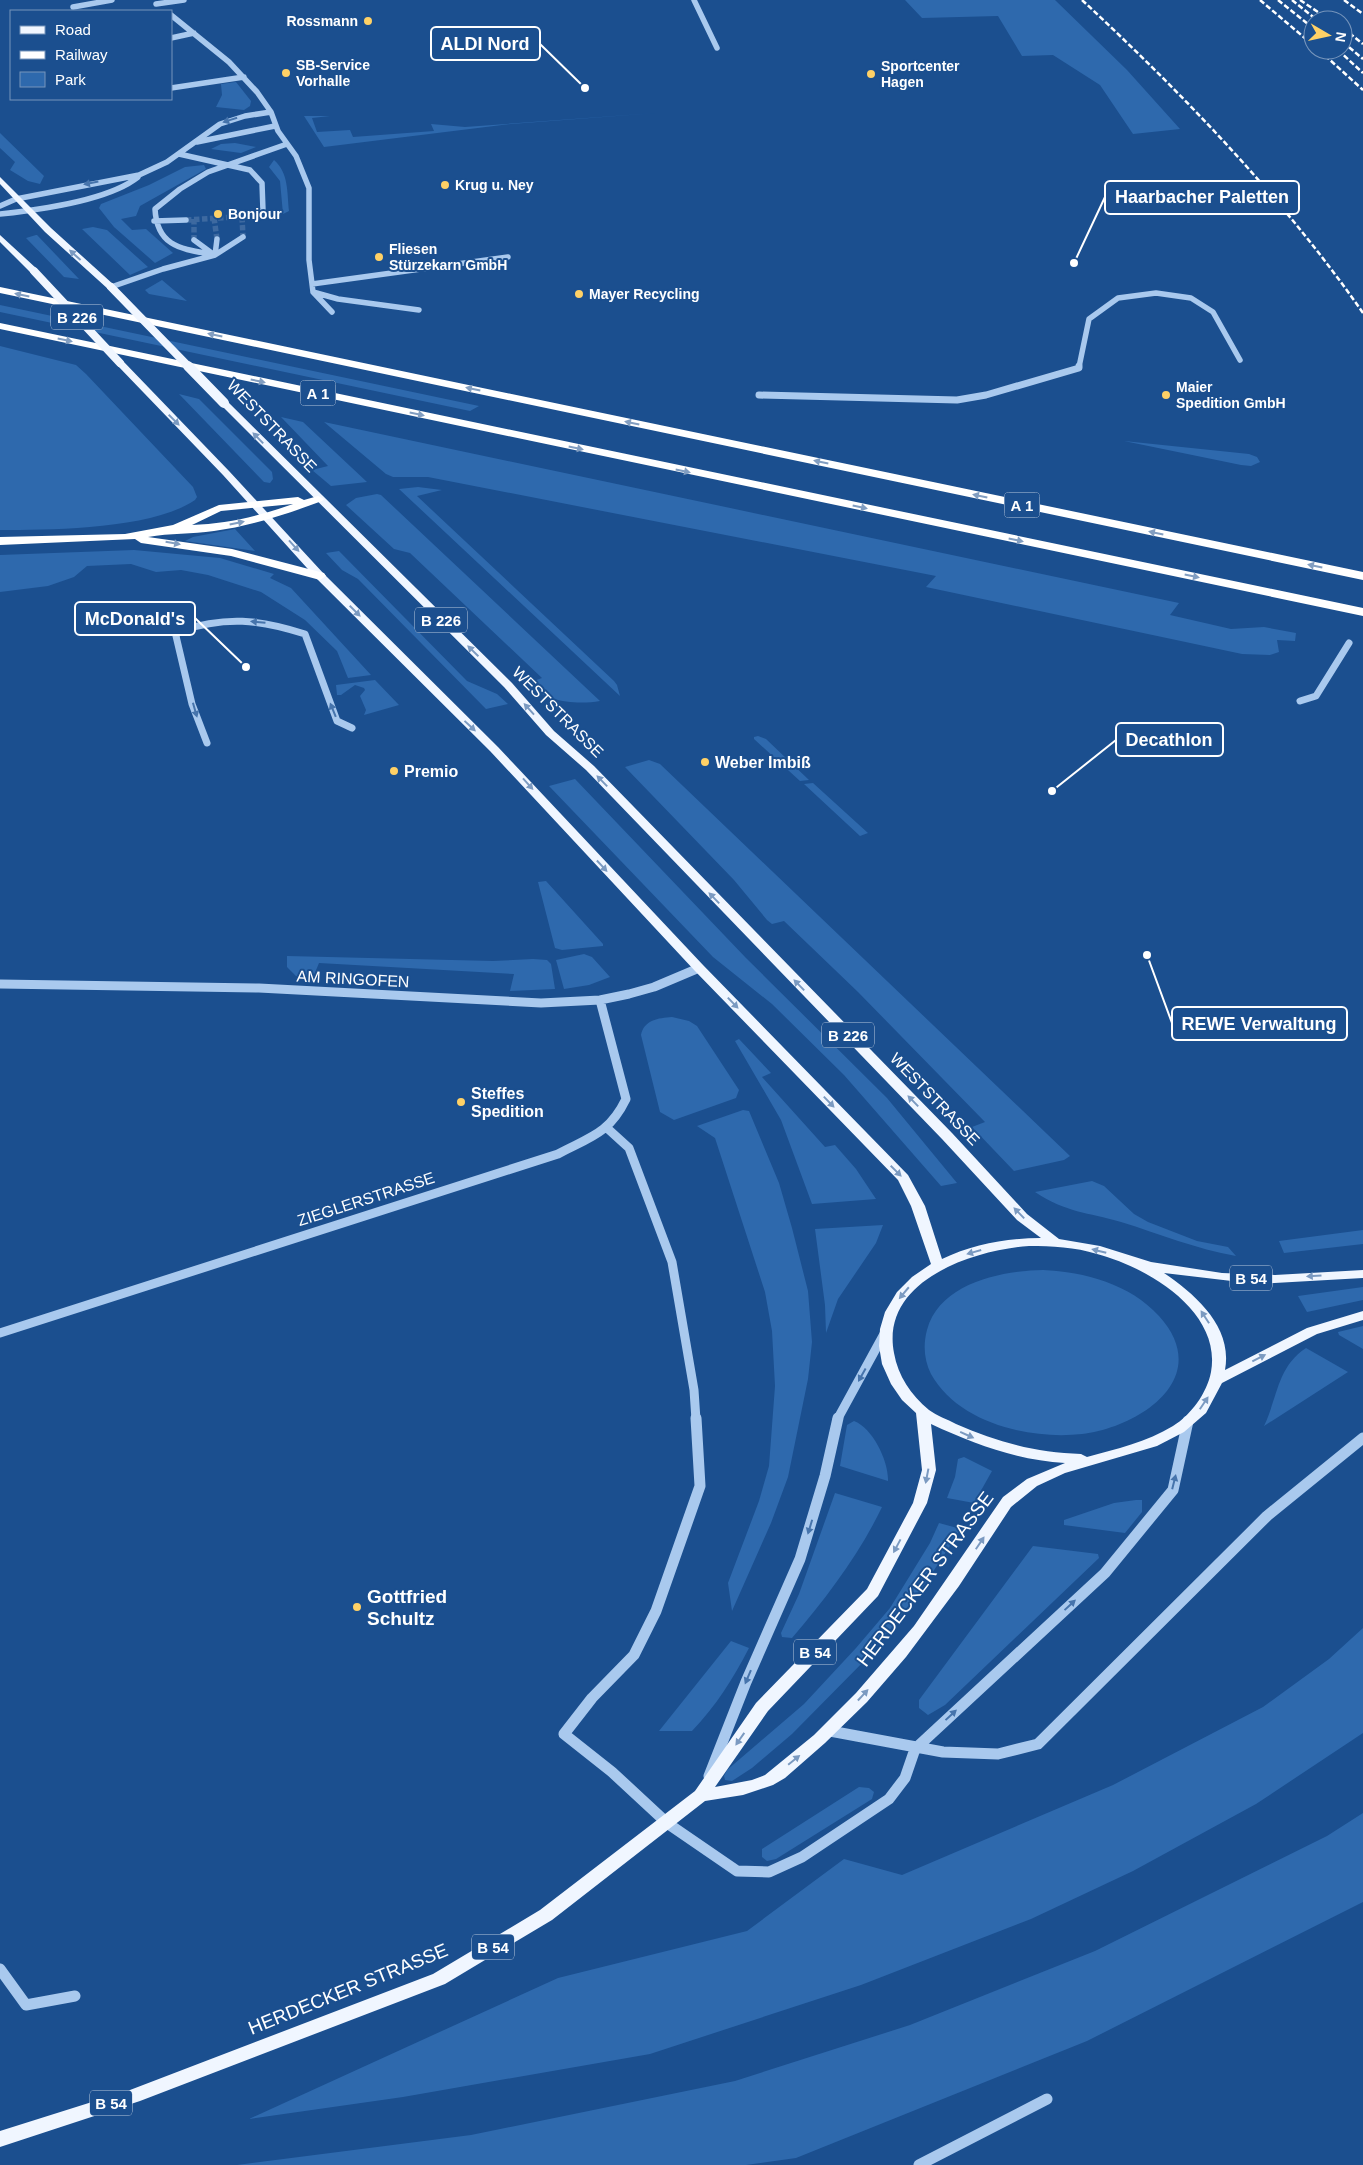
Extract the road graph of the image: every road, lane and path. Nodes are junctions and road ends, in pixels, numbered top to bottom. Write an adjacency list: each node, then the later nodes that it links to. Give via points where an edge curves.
1 (112, 0): 5 (street)
2 (184, 0): 4 (street)
3 (694, 0): 10 (street)
4 (153, 2): 6 (street)
5 (73, 7)
6 (165, 10)
7 (172, 16): 8 (street)
8 (194, 33): 9 (street); 11 (street)
9 (172, 38)
10 (717, 48)
11 (244, 77): 12 (street); 13 (street)
12 (172, 88)
13 (270, 112): 14 (street); 15 (street, one-way to 15, via 220,124)
14 (275, 126): 15 (street); 16 (street)
15 (196, 142): 17 (street)
16 (287, 144): 18 (street); 34 (street, via 296,156 309,188 308,260)
17 (179, 154): 18 (street); 19 (street)
18 (228, 163): 25 (street, via 250,170 262,183 263,211); 27 (street, via 199,176 168,198 155,209)
19 (139, 175): 21 (street, one-way to 21); 23 (street, via 120,187)
20 (0, 179): 21 (main road, WESTSTRASSE / B 226)
21 (16, 199): 22 (street); 23 (main road, WESTSTRASSE / B 226)
22 (0, 206)
23 (29, 212): 24 (street); 35 (main road, WESTSTRASSE / B 226, one-way to 23)
24 (0, 214)
25 (252, 216)
26 (186, 220): 27 (street)
27 (154, 221): 32 (street, via 161,236 173,247)
28 (0, 237): 44 (main road, B 226, one-way to 44, bridge)
29 (243, 237): 32 (street)
30 (217, 239): 32 (street)
31 (194, 240): 32 (street)
32 (215, 255): 35 (street)
33 (508, 257): 34 (street)
34 (312, 284): 37 (street)
35 (112, 287): 43 (main road, WESTSTRASSE / B 226, one-way to 35, bridge)
36 (0, 290): 50 (highway, A 1, one-way to 36)
37 (313, 292): 38 (street, via 338,299); 39 (street)
38 (418, 310)
39 (332, 312)
40 (0, 326): 51 (highway, A 1, one-way to 51)
41 (1240, 360): 42 (street, via 1214,312 1191,298 1156,293 1118,298 1089,319 1079,368 986,395 957,400)
42 (759, 395)
43 (318, 499): 44 (highway); 45 (highway); 60 (main road, WESTSTRASSE / B 226, one-way to 43, via 1022,1216 590,768 550,733 508,685)
44 (255, 504): 45 (main road, B 226); 46 (highway, via 219,508)
45 (267, 517): 46 (highway, one-way to 45, via 213,528); 49 (main road, B 226, one-way to 49)
46 (172, 529): 47 (highway)
47 (125, 536): 48 (highway); 49 (highway, one-way to 49, via 232,553)
48 (0, 541)
49 (320, 576): 56 (main road, B 226, one-way to 56, via 494,749)
50 (1363, 576)
51 (1363, 612)
52 (1349, 643): 53 (street, via 1316,696)
53 (1300, 701)
54 (352, 728): 55 (street, one-way to 55, via 337,720 305,634 256,621 230,622 188,627 176,636)
55 (207, 743)
56 (699, 968): 58 (street, AM RINGOFEN, via 654,987); 62 (main road, B 226, one-way to 62, via 903,1178 918,1206)
57 (0, 984): 58 (street, AM RINGOFEN, via 259,988 541,1003)
58 (600, 1000): 59 (street, ZIEGLERSTRASSE, via 626,1099 617,1118)
59 (607, 1128): 66 (street, ZIEGLERSTRASSE, via 558,1154); 75 (street, via 629,1148 672,1262 694,1390 700,1486 656,1611 634,1655 592,1698 564,1734 612,1772)
60 (1056, 1243): 61 (main road, HERDECKER STRASSE / B 54, one-way to 60, via 1100,1250); 62 (main road, HERDECKER STRASSE / B 54, one-way to 62, via 1002,1244)
61 (1140, 1264): 63 (main road, HERDECKER STRASSE / B 54, one-way to 61, via 1274,1279 1225,1277); 67 (main road, HERDECKER STRASSE / B 54, one-way to 61, via 1219,1354 1212,1328 1203,1314 1170,1282)
62 (938, 1266): 65 (main road, HERDECKER STRASSE / B 54, one-way to 65, via 902,1295 891,1312)
63 (1363, 1274)
64 (1363, 1315): 67 (main road, one-way to 64, via 1312,1331)
65 (885, 1332): 68 (main road, HERDECKER STRASSE / B 54, via 887,1360 893,1374); 74 (street, one-way to 74, via 835,1424 825,1476 800,1559)
66 (0, 1333)
67 (1216, 1380): 69 (main road, HERDECKER STRASSE / B 54, one-way to 67, via 1206,1402)
68 (923, 1413): 71 (main road, HERDECKER STRASSE / B 54, one-way to 71, via 1000,1448 1048,1457); 74 (main road, HERDECKER STRASSE / B 54, one-way to 74, via 928,1470 920,1503 873,1592 762,1707)
69 (1188, 1421): 71 (main road, HERDECKER STRASSE / B 54, via 1151,1444); 73 (street, one-way to 69, via 1104,1574 1128,1546 1172,1490)
70 (1363, 1438): 73 (street, via 1267,1516 1038,1744 998,1754)
71 (1092, 1459): 72 (main road, HERDECKER STRASSE / B 54, one-way to 71, via 893,1664 1007,1502 1025,1486 1057,1470)
72 (830, 1731): 73 (street); 74 (main road, HERDECKER STRASSE / B 54, one-way to 72, via 768,1781)
73 (915, 1748): 75 (street, via 905,1778 889,1799 802,1857 769,1872 737,1871)
74 (701, 1795): 75 (main road, HERDECKER STRASSE / B 54)
75 (667, 1823): 79 (main road, HERDECKER STRASSE / B 54, via 546,1915 439,1979 134,2096)
76 (0, 1969): 77 (street, via 26,2005)
77 (75, 1996)
78 (1047, 2099): 80 (street)
79 (0, 2139)
80 (919, 2165)

